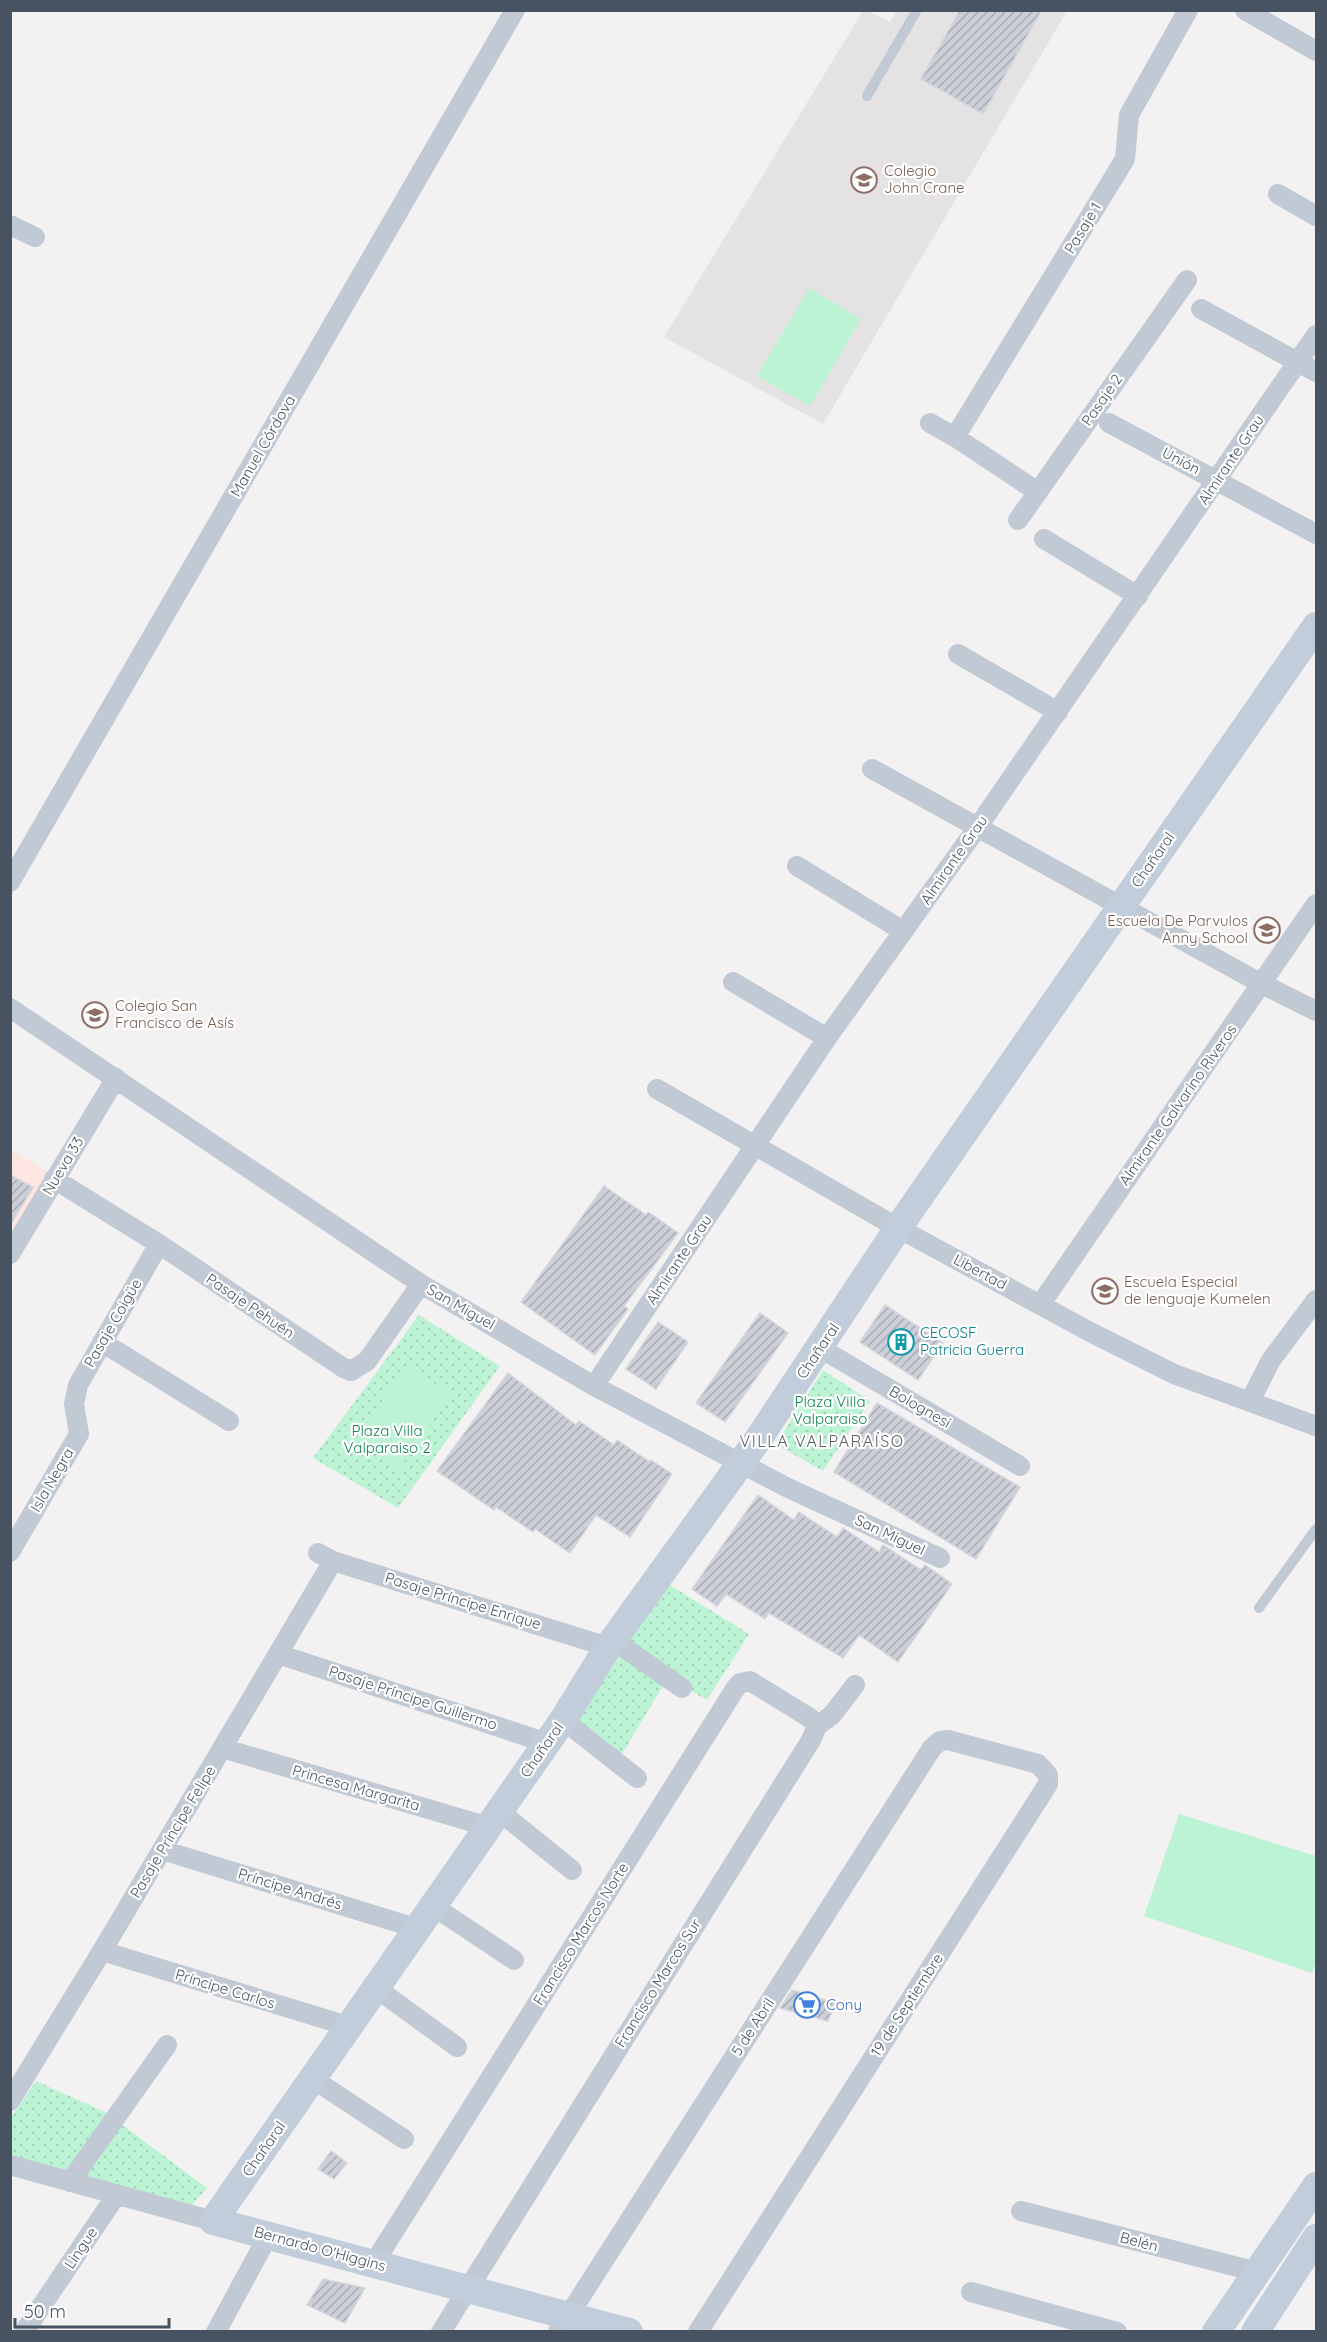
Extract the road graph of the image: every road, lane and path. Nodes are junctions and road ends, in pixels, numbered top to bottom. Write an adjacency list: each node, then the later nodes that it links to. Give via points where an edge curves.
1 (515, 10): 31 (street, Manuel Córdova)
2 (916, 10): 6 (lane)
3 (1188, 10): 18 (street, Pasaje 1, via 1129,115 1125,159)
4 (1245, 10): 5 (street)
5 (1317, 51)
6 (867, 96)
7 (1278, 194): 8 (street)
8 (1317, 216)
9 (10, 225): 10 (street)
10 (35, 237)
11 (1187, 280): 20 (street, Pasaje 2)
12 (1201, 309): 14 (street)
13 (1317, 335): 14 (street, Almirante Grau)
14 (1297, 362): 15 (street); 19 (street, Almirante Grau)
15 (1317, 372)
16 (930, 423): 18 (street)
17 (1109, 423): 19 (street, Unión)
18 (956, 437): 20 (street)
19 (1217, 479): 22 (street, Unión); 24 (street, Almirante Grau)
20 (1038, 492): 21 (street, Pasaje 2)
21 (1017, 520)
22 (1317, 534)
23 (1044, 539): 24 (street)
24 (1138, 596): 27 (street, Almirante Grau)
25 (1317, 626): 33 (street, Chañaral)
26 (958, 654): 27 (street)
27 (1058, 712): 29 (street, Almirante Grau)
28 (872, 768): 29 (street)
29 (977, 828): 33 (street); 34 (street, Almirante Grau)
30 (797, 866): 34 (street)
31 (10, 882)
32 (1317, 904): 36 (street, Almirante Galvarino Riveros)
33 (1122, 905): 36 (street); 44 (street, Chañaral)
34 (903, 931): 39 (street, Almirante Grau)
35 (733, 982): 39 (street)
36 (1262, 984): 38 (street); 49 (street, Almirante Galvarino Riveros)
37 (10, 1008): 40 (street, San Miguel)
38 (1317, 1011)
39 (828, 1038): 42 (street, Almirante Grau)
40 (116, 1078): 43 (street, Nueva 33); 47 (street, San Miguel)
41 (657, 1089): 42 (street, Libertad)
42 (756, 1146): 44 (street, Libertad); 52 (street, Almirante Grau)
43 (54, 1179): 45 (street, Pasaje Pehuén); 46 (street, Nueva 33)
44 (898, 1228): 49 (street, Libertad); 51 (street, Chañaral)
45 (159, 1244): 47 (street, Pasaje Pehuén, via 351,1371 367,1361); 50 (street, Pasaje Coigüe)
46 (10, 1254)
47 (421, 1284): 52 (street, San Miguel)
48 (1317, 1300): 53 (street, via 1271,1360)
49 (1040, 1305): 53 (street, Libertad, via 1174,1374)
50 (102, 1341): 54 (street, Pasaje Coigüe, via 78,1385); 55 (street)
51 (820, 1348): 57 (street, Chañaral); 58 (street, Bolognesi)
52 (594, 1386): 57 (street, San Miguel)
53 (1250, 1401): 56 (street, Libertad)
54 (74, 1404): 60 (street, Isla Negra, via 79,1434)
55 (229, 1421)
56 (1317, 1426)
57 (740, 1462): 62 (street, San Miguel); 64 (street, Chañaral)
58 (1020, 1466)
59 (1317, 1529): 63 (lane)
60 (10, 1552)
61 (325, 1557): 64 (street, Pasaje Príncipe Enrique); 65 (street, Pasaje Príncipe Felipe)
62 (940, 1558)
63 (1259, 1608)
64 (611, 1643): 67 (street, Pasaje Príncipe Enrique); 69 (street, Chañaral)
65 (278, 1653): 69 (street, Pasaje Príncipe Guillermo); 71 (street, Pasaje Príncipe Felipe)
66 (855, 1685): 68 (street, Francisco Marcos Sur, via 832,1715)
67 (682, 1688)
68 (817, 1726): 94 (street, Francisco Marcos Norte, via 750,1681 735,1689); 96 (street, Francisco Marcos Sur)
69 (555, 1731): 72 (street, Pasaje Príncipe Guillermo); 73 (street, Chañaral)
70 (940, 1741): 98 (street, 5 de Abril); 103 (street, 19 de Septiembre, via 960,1742 1038,1764 1048,1775 1048,1784)
71 (222, 1748): 73 (street, Princesa Margarita); 74 (street, Pasaje Príncipe Felipe)
72 (637, 1778)
73 (494, 1819): 75 (street); 76 (street, Chañaral)
74 (162, 1850): 76 (street, Príncipe Andrés); 77 (street, Pasaje Príncipe Felipe)
75 (572, 1870)
76 (426, 1917): 78 (street, Príncipe Andrés); 79 (street, Chañaral)
77 (102, 1951): 80 (street, Príncipe Carlos); 84 (street, Pasaje Príncipe Felipe)
78 (514, 1960)
79 (376, 1988): 80 (street, Chañaral); 82 (street)
80 (348, 2026): 83 (street, Chañaral)
81 (167, 2045): 87 (street)
82 (457, 2047)
83 (313, 2079): 85 (street); 91 (street, Chañaral)
84 (10, 2101)
85 (404, 2139)
86 (13, 2172): 87 (street, Bernardo O'Higgins)
87 (70, 2182): 89 (street, Bernardo O'Higgins)
88 (1317, 2186): 95 (street)
89 (117, 2194): 91 (street, Bernardo O'Higgins); 99 (street, Lingue)
90 (1021, 2211): 95 (street, Belén)
91 (213, 2221): 92 (street, Bernardo O'Higgins)
92 (268, 2236): 94 (street, Bernardo O'Higgins); 100 (street)
93 (1317, 2238): 106 (street)
94 (374, 2263): 96 (street, Bernardo O'Higgins)
95 (1257, 2272): 105 (street)
96 (466, 2288): 98 (street, Bernardo O'Higgins); 101 (street, Francisco Marcos Sur)
97 (971, 2292): 104 (street)
98 (563, 2323): 102 (street, Bernardo O'Higgins)
99 (24, 2331)
100 (216, 2331)
101 (441, 2331)
102 (629, 2331)
103 (698, 2331)
104 (1117, 2331)
105 (1216, 2331)
106 (1255, 2331)

